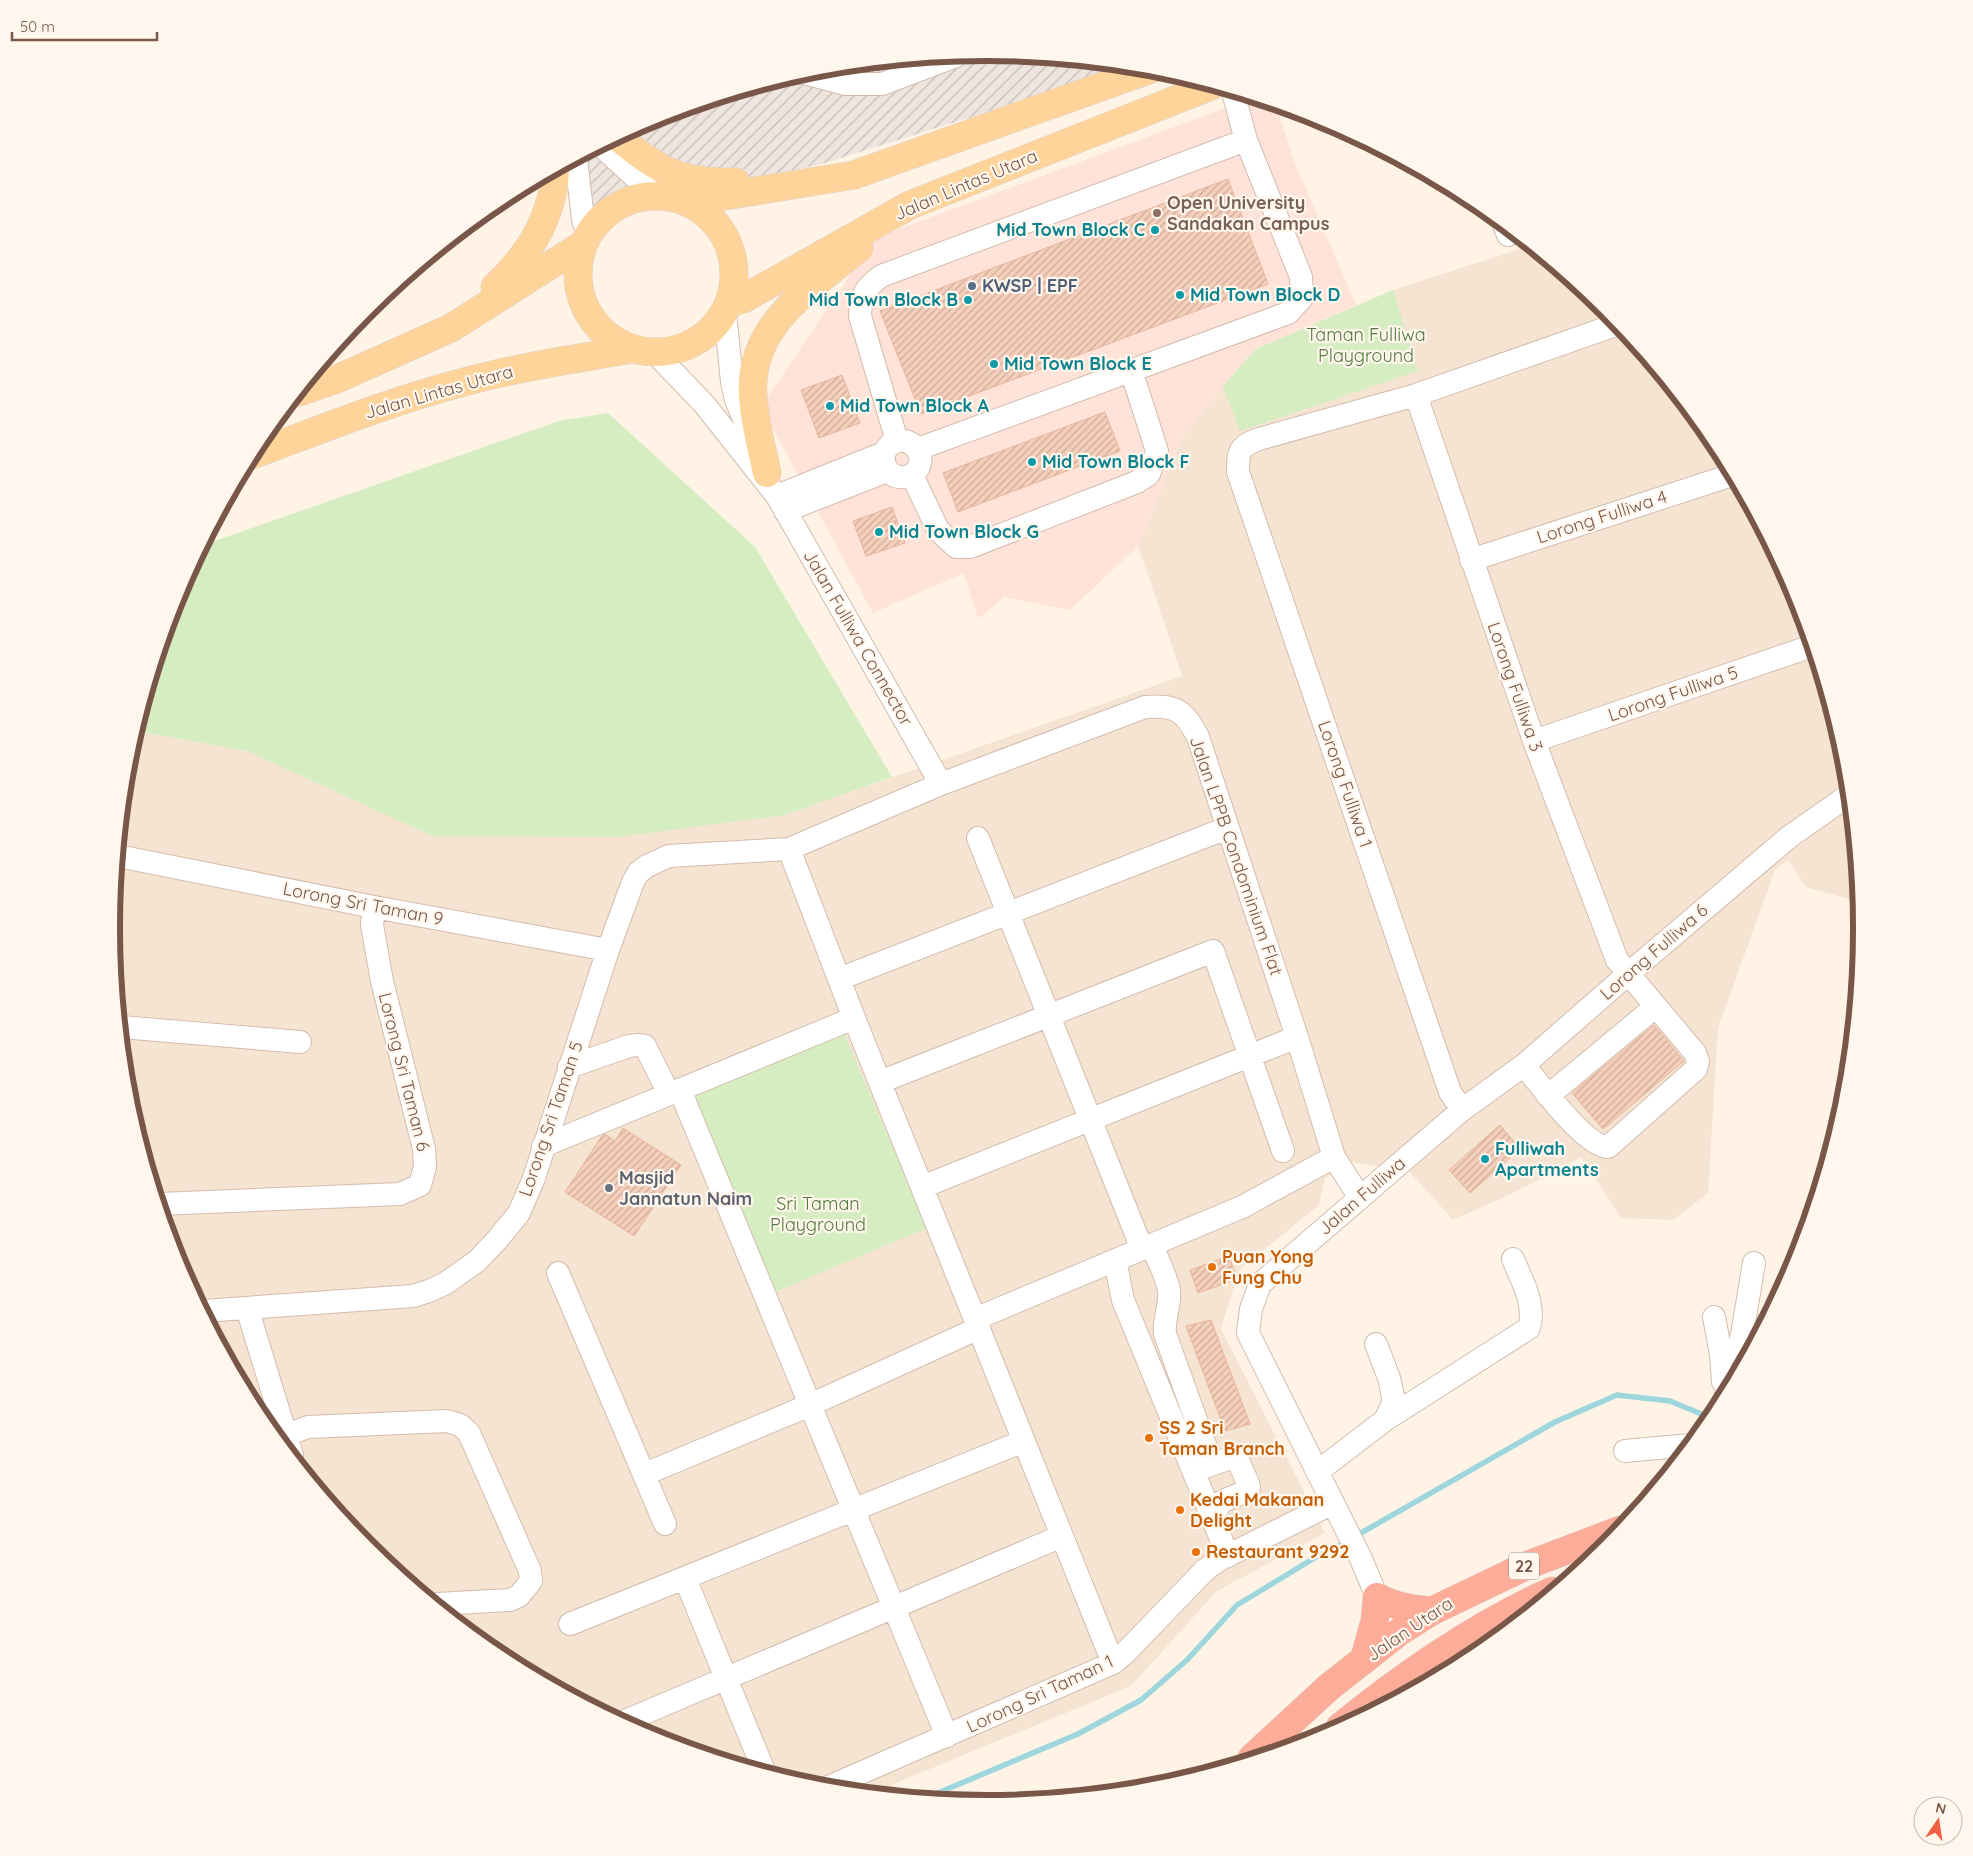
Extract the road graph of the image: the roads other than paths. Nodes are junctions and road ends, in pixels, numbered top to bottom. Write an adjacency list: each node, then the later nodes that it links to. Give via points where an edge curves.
1 (938, 63): 3 (street, via 882,84 845,84)
2 (1135, 75): 10 (main road)
3 (821, 77)
4 (1203, 89): 13 (main road, Jalan Lintas Utara)
5 (1235, 98): 6 (street)
6 (1246, 140): 19 (street, via 1301,277 1302,298 1288,313); 24 (street, via 882,276 868,287 861,300 860,316)
7 (624, 142): 10 (main road, via 645,159 690,180 735,182)
8 (605, 150): 12 (street, via 649,190)
9 (577, 165): 14 (street)
10 (854, 175): 12 (main road)
11 (553, 177): 17 (main road, via 548,208 526,255)
12 (674, 199): 14 (main road, via 632,199 606,212); 15 (main road, via 712,219 729,244 735,273)
13 (910, 205): 15 (main road, Jalan Lintas Utara); 27 (main road, via 783,312 768,330 758,351 753,395)
14 (585, 240): 17 (main road); 18 (main road, via 576,270 580,296 591,319 609,338)
15 (728, 308): 18 (main road, via 712,329 696,342 676,350); 27 (street, Jalan Fulliwa Connector, via 729,362 734,391)
16 (1610, 327): 21 (street)
17 (451, 328): 20 (main road)
18 (643, 351): 23 (main road, Jalan Lintas Utara, via 511,371 464,382 353,417); 27 (street, Jalan Fulliwa Connector, via 704,404)
19 (1131, 370): 22 (street); 25 (street, via 1157,451 1149,474 1138,482 970,547 956,547 938,530)
20 (308, 389)
21 (1416, 395): 28 (street, Lorong Fulliwa 3); 54 (street, Lorong Fulliwa 1, via 1246,444 1238,454 1238,472 1450,1092)
22 (918, 449): 24 (street, via 909,442); 25 (street, via 919,466)
23 (263, 451)
24 (889, 455): 25 (street, via 896,477); 27 (street)
25 (912, 475)
26 (1726, 477): 28 (street, Lorong Fulliwa 4)
27 (775, 493): 31 (street, Jalan Fulliwa Connector)
28 (1471, 560): 30 (street, Lorong Fulliwa 3)
29 (1807, 648): 30 (street, Lorong Fulliwa 5)
30 (1534, 741): 40 (street, Lorong Fulliwa 3, via 1616,960)
31 (941, 784): 33 (street, Jalan LPPB Condominium Flat, via 1145,708 1166,706 1190,722); 35 (street, Jalan LPPB Condominium Flat)
32 (1843, 799): 40 (street, Lorong Fulliwa 6, via 1789,837)
33 (1228, 828): 38 (street); 46 (street, Jalan LPPB Condominium Flat)
34 (978, 838): 38 (street)
35 (789, 849): 39 (street, Lorong Sri Taman 5, via 669,856 657,860 638,873 633,882); 41 (street)
36 (123, 857): 37 (street, Lorong Sri Taman 9)
37 (374, 907): 39 (street, Lorong Sri Taman 9); 61 (street, Lorong Sri Taman 6, via 372,925 382,981 424,1150 425,1167 420,1185 400,1194)
38 (1008, 913): 41 (street); 43 (street)
39 (608, 950): 50 (street, Lorong Sri Taman 5)
40 (1628, 974): 42 (street, Lorong Fulliwa 3); 49 (street, Lorong Fulliwa 6)
41 (839, 979): 44 (street)
42 (1655, 1006): 53 (street); 53 (street, Lorong Fulliwa 3, via 1695,1053 1696,1069 1608,1147 1594,1144)
43 (1048, 1014): 48 (street, via 1213,951); 51 (street); 55 (street)
44 (854, 1018): 51 (street); 52 (street)
45 (126, 1027): 47 (street)
46 (1297, 1037): 48 (street); 58 (street, Jalan LPPB Condominium Flat)
47 (300, 1042)
48 (1250, 1055): 55 (street); 57 (street)
49 (1524, 1065): 53 (street); 54 (street, Lorong Fulliwa 6)
50 (569, 1067): 52 (street, via 629,1046 645,1046); 56 (street, Lorong Sri Taman 5)
51 (880, 1082): 59 (street)
52 (674, 1092): 56 (street); 74 (street)
53 (1548, 1096)
54 (1462, 1110): 60 (street, Jalan Fulliwa)
55 (1090, 1119): 59 (street); 62 (street)
56 (543, 1146): 67 (street, Lorong Sri Taman 5, via 519,1213 477,1260 446,1283 413,1296)
57 (1283, 1151)
58 (1334, 1157): 60 (street, Jalan LPPB Condominium Flat); 62 (street, via 1242,1207)
59 (922, 1186): 70 (street)
60 (1360, 1198): 82 (street, Jalan Fulliwa, via 1260,1284 1251,1309 1248,1333)
61 (165, 1204)
62 (1147, 1247): 64 (street); 81 (street, via 1168,1290 1169,1301 1163,1322 1165,1334)
63 (1514, 1259): 75 (street, via 1530,1303 1532,1318 1529,1328)
64 (1116, 1260): 70 (street); 81 (street, via 1123,1300)
65 (1754, 1263): 72 (street, via 1742,1335)
66 (558, 1273): 83 (street)
67 (246, 1308): 68 (street, Lorong Sri Taman 5); 76 (street)
68 (209, 1311)
69 (1714, 1317): 73 (street)
70 (977, 1324): 74 (street); 78 (street)
71 (1376, 1344): 75 (street, via 1394,1401)
72 (1732, 1369)
73 (1724, 1382)
74 (810, 1405): 83 (street); 85 (street)
75 (1385, 1420): 82 (street)
76 (279, 1428)
77 (282, 1432): 94 (street, via 308,1427 447,1421 460,1425 469,1433 530,1571 531,1581 519,1596 510,1600)
78 (1024, 1441): 85 (street); 88 (street)
79 (1681, 1446): 80 (street)
80 (1626, 1451)
81 (1203, 1467): 86 (street); 86 (street, via 1236,1456 1249,1487 1221,1502)
82 (1317, 1472): 84 (street, Jalan Fulliwa)
83 (645, 1474): 87 (street)
84 (1333, 1503): 90 (street, Lorong Sri Taman 1); 92 (street, Jalan Fulliwa)
85 (854, 1510): 91 (street); 96 (street)
86 (1212, 1516): 90 (street)
87 (665, 1524)
88 (1062, 1536): 96 (street); 103 (street)
89 (1603, 1536): 97 (highway, Jalan Utara / 22, via 1528,1565)
90 (1228, 1556): 103 (street, Lorong Sri Taman 1, via 1206,1570)
91 (686, 1578): 98 (street); 105 (street)
92 (1377, 1597): 97 (highway, via 1409,1609); 100 (street, Jalan Fulliwa); 102 (highway, via 1375,1620)
93 (1536, 1598): 95 (highway, Jalan Utara / 22)
94 (444, 1604)
95 (1520, 1605): 99 (street); 100 (highway, via 1483,1614 1434,1638 1417,1640 1406,1638); 104 (highway, Jalan Utara / 22)
96 (894, 1607): 105 (street); 108 (street)
97 (1432, 1611): 100 (highway, Jalan Utara / 22)
98 (570, 1624)
99 (1501, 1625)
100 (1399, 1632): 102 (highway, Jalan Utara / 22)
101 (1452, 1659): 104 (street, via 1442,1659)
102 (1364, 1660): 109 (highway, Jalan Utara / 22, via 1329,1687)
103 (1113, 1663): 108 (street, Lorong Sri Taman 1)
104 (1414, 1671): 106 (highway, Jalan Utara / 22)
105 (726, 1678): 107 (street); 110 (street)
106 (1363, 1708)
107 (632, 1718)
108 (947, 1736): 111 (street, Lorong Sri Taman 1)
109 (1260, 1750)
110 (761, 1765)
111 (840, 1782)

